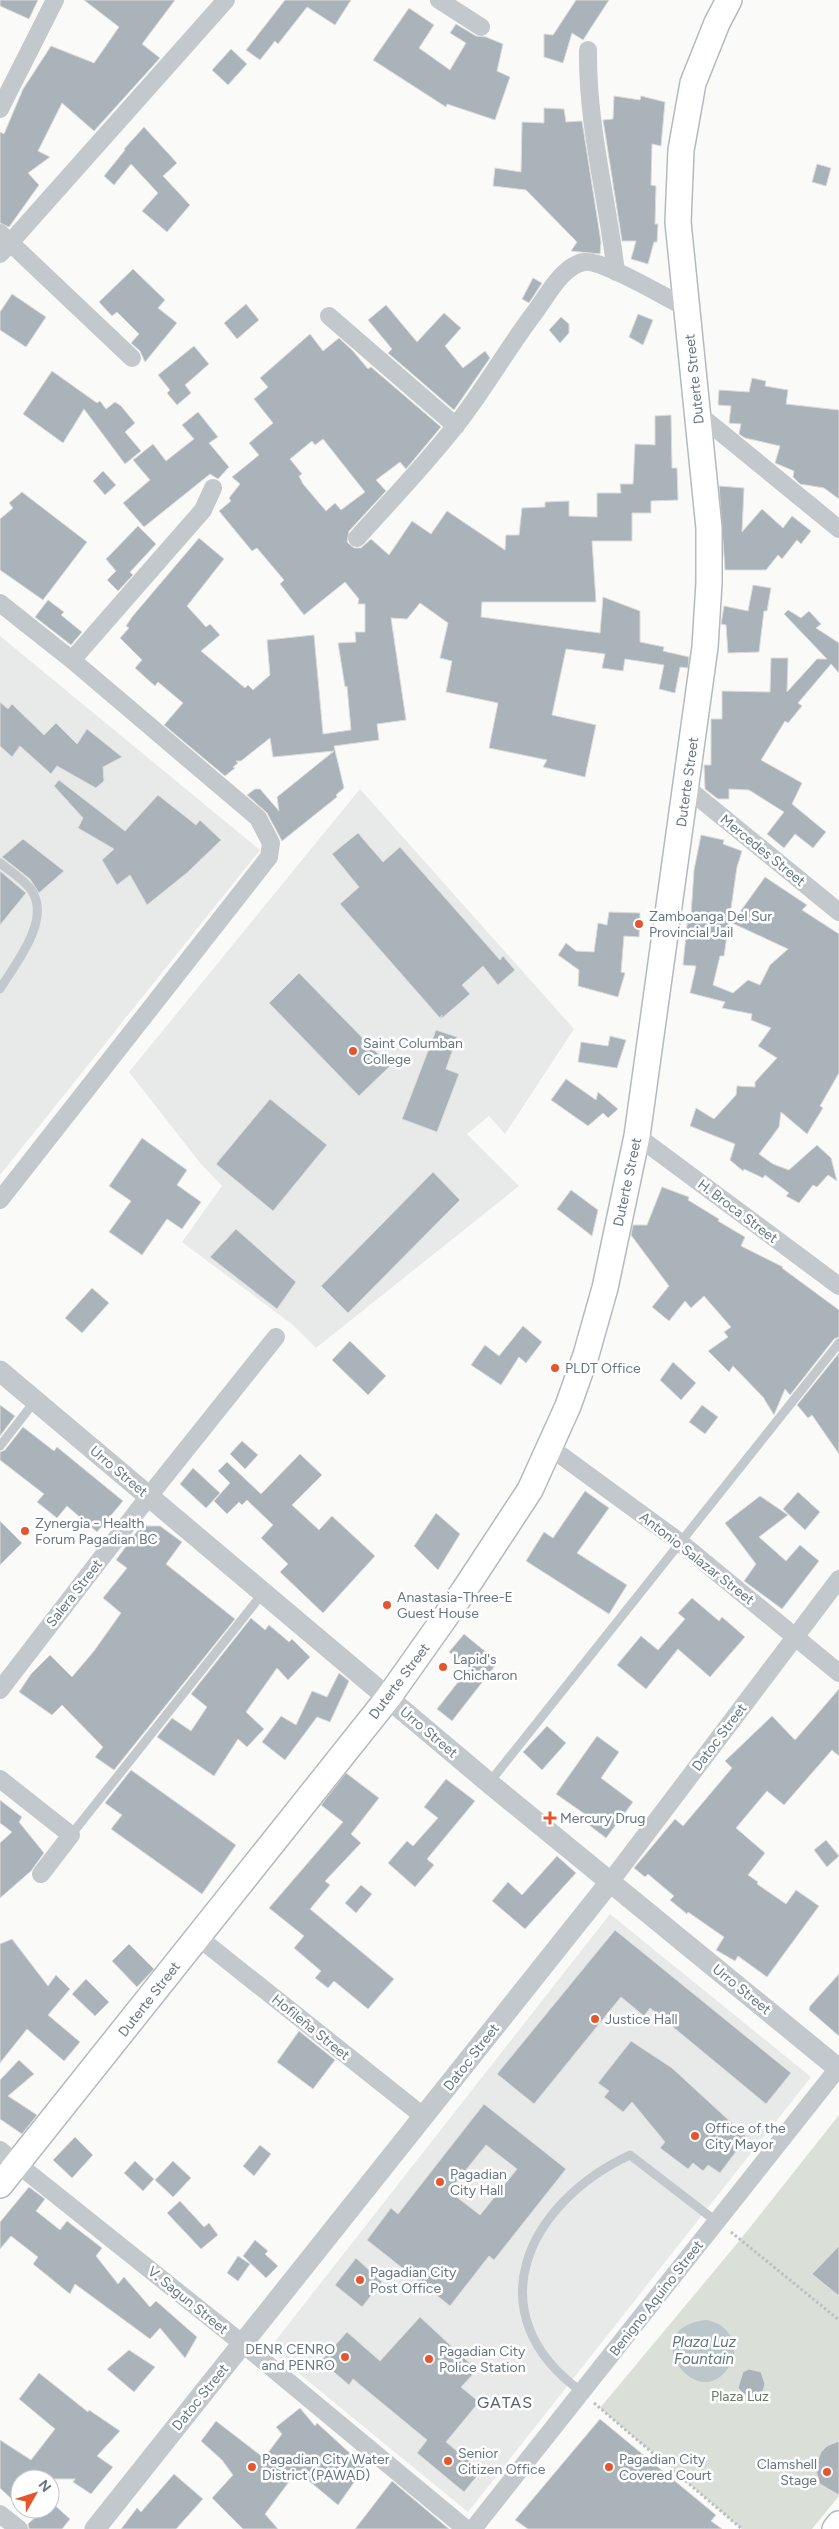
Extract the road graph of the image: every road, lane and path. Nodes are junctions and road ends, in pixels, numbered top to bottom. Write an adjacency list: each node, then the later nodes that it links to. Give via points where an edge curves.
1 (55, 0): 7 (street)
2 (226, 0): 8 (street)
3 (439, 0): 5 (street)
4 (729, 0): 10 (main road, Duterte Street, via 693,83 681,150 678,222)
5 (481, 27)
6 (588, 50): 9 (street, via 590,110)
7 (0, 108)
8 (4, 243): 12 (street)
9 (616, 272): 10 (street); 14 (street, via 586,261 575,264 514,340)
10 (686, 308): 13 (main road, Duterte Street)
11 (329, 316): 14 (street)
12 (132, 358)
13 (697, 412): 16 (street); 20 (main road, Duterte Street, via 709,528 709,583 705,647)
14 (456, 426): 17 (street)
15 (213, 488): 19 (street, via 202,510)
16 (839, 529)
17 (357, 538)
18 (0, 603): 19 (street)
19 (72, 660): 25 (street, via 258,818 271,843 269,857)
20 (687, 788): 22 (street, Mercedes Street); 24 (main road, Duterte Street)
21 (0, 863): 23 (lane, via 31,889 38,902 33,935)
22 (839, 912)
23 (0, 990)
24 (637, 1136): 26 (street, H. Broca Street); 32 (main road, Duterte Street, via 605,1288 586,1355)
25 (0, 1200)
26 (839, 1286)
27 (276, 1337): 33 (street, Salera Street)
28 (839, 1343): 34 (lane)
29 (0, 1371): 30 (street, Urro Street)
30 (35, 1401): 31 (lane); 33 (street, Urro Street)
31 (0, 1446)
32 (551, 1448): 34 (street, Antonio Salazar Street); 40 (main road, Duterte Street, via 530,1490 506,1527)
33 (149, 1496): 36 (street, Urro Street); 39 (street, Salera Street)
34 (681, 1543): 37 (street, Antonio Salazar Street); 42 (lane)
35 (839, 1578): 37 (street, Datoc Street)
36 (263, 1593): 40 (street, Urro Street); 43 (lane)
37 (795, 1636): 38 (street, Antonio Salazar Street); 45 (street, Datoc Street)
38 (839, 1673)
39 (0, 1690)
40 (388, 1698): 42 (street, Urro Street); 46 (main road, Duterte Street)
41 (0, 1779): 43 (street)
42 (490, 1783): 45 (street, Urro Street)
43 (71, 1835): 44 (street)
44 (41, 1874)
45 (610, 1882): 47 (street, Urro Street); 48 (street, Datoc Street)
46 (198, 1937): 48 (street, Hofileña Street); 49 (main road, Duterte Street)
47 (839, 2068): 51 (street, Benigno Aquino Street)
48 (423, 2116): 53 (street, Datoc Street)
49 (9, 2157): 50 (main road, Duterte Street); 53 (street, V. Sagun Street)
50 (0, 2185)
51 (717, 2222): 52 (path); 54 (street, Benigno Aquino Street); 54 (lane, via 630,2155 588,2178 553,2213 528,2257 522,2281 522,2308 530,2331 546,2359 562,2378)
52 (839, 2320)
53 (243, 2344): 58 (street, Datoc Street); 59 (street, V. Sagun Street)
54 (582, 2392): 60 (street, Benigno Aquino Street); 61 (path)
55 (0, 2514): 57 (street)
56 (839, 2524): 62 (main road)
57 (19, 2529)
58 (95, 2529)
59 (466, 2529)
60 (473, 2529)
61 (742, 2529)
62 (835, 2529)

